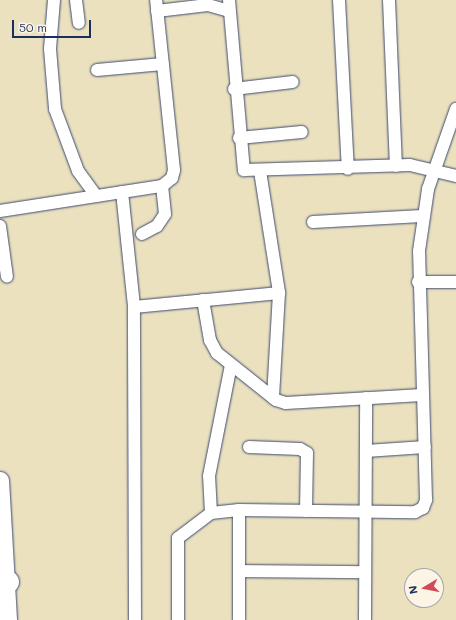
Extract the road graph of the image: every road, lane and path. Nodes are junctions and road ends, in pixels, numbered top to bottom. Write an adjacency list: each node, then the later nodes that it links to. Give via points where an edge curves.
1 (54, 0): 22 (street, via 50,49 55,109 78,171)
2 (76, 0): 7 (street)
3 (339, 0): 16 (street)
4 (389, 0): 15 (street)
5 (157, 5): 6 (street); 8 (street)
6 (229, 5): 11 (street)
7 (79, 23)
8 (163, 64): 9 (street); 20 (street, via 174,170 172,178)
9 (97, 70)
10 (293, 82): 11 (street)
11 (234, 89): 14 (street)
12 (456, 109): 17 (street)
13 (302, 132): 14 (street)
14 (239, 138): 18 (street, via 244,170)
15 (396, 166): 16 (street); 17 (street)
16 (348, 169): 18 (street)
17 (435, 170): 19 (street); 24 (street)
18 (260, 172): 31 (street)
19 (456, 176)
20 (162, 186): 21 (street); 27 (street, via 165,214 157,226)
21 (122, 192): 22 (street); 33 (street)
22 (96, 196): 23 (street)
23 (0, 211)
24 (422, 216): 25 (street); 29 (street)
25 (313, 222)
26 (0, 226): 28 (street)
27 (142, 234)
28 (7, 277)
29 (418, 282): 30 (street); 35 (street)
30 (456, 282)
31 (279, 293): 32 (street); 36 (street)
32 (203, 300): 33 (street); 34 (street, via 210,340 217,353)
33 (134, 307): 50 (street)
34 (231, 366): 36 (street); 45 (street, via 209,476)
35 (422, 395): 37 (street); 39 (street)
36 (273, 398): 37 (street, via 286,403)
37 (366, 398): 40 (street)
38 (249, 447): 43 (street, via 300,449 307,453)
39 (425, 448): 40 (street); 44 (street, via 426,500 423,508 415,512)
40 (366, 451): 44 (street)
41 (0, 480): 48 (street)
42 (239, 510): 43 (street); 45 (street); 46 (street)
43 (306, 511): 44 (street)
44 (365, 511): 47 (street)
45 (211, 513): 51 (street, via 178,538)
46 (239, 571): 47 (street); 52 (street)
47 (365, 572): 53 (street)
48 (4, 582): 49 (street)
49 (8, 620)
50 (135, 620)
51 (178, 620)
52 (239, 620)
53 (365, 620)

